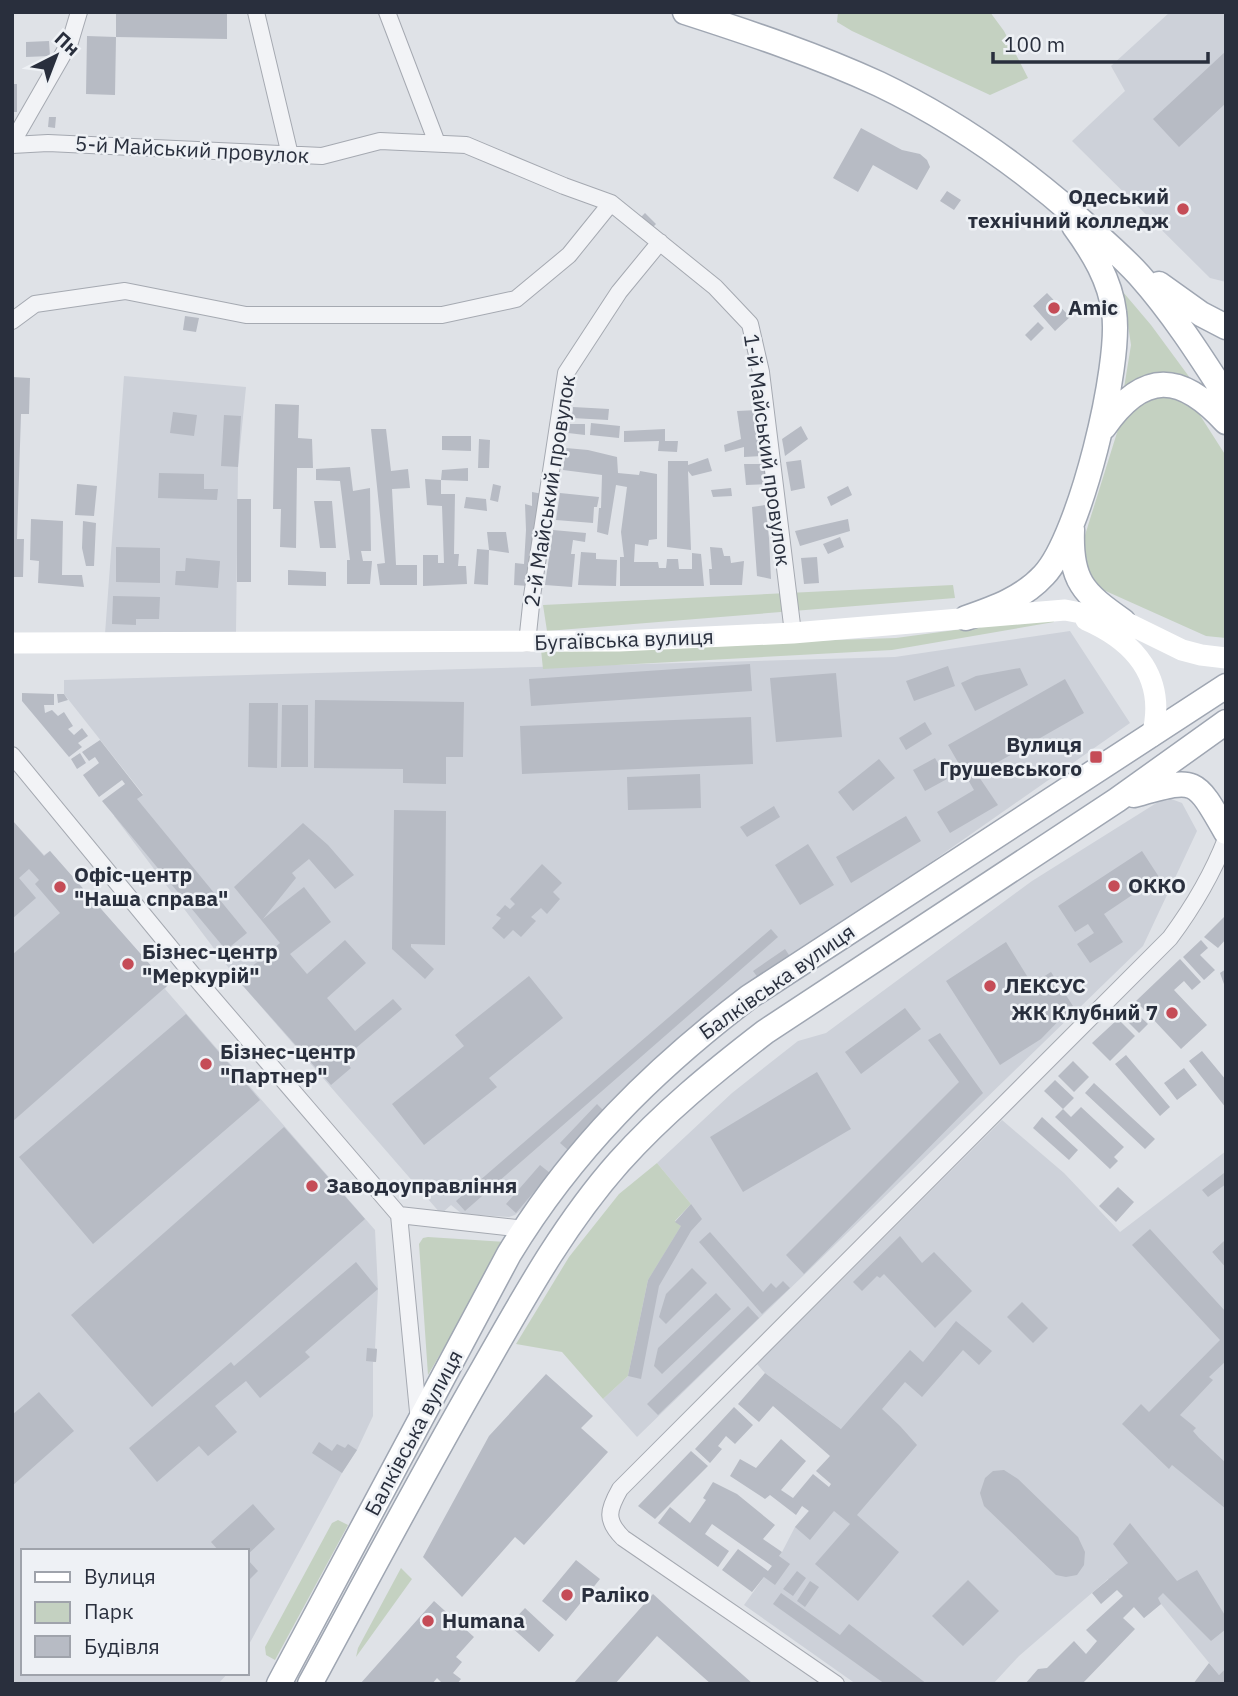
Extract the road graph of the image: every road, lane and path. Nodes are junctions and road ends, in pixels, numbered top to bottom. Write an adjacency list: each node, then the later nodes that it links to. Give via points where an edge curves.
1 (79, 12): 5 (street, via 70,42)
2 (256, 12): 7 (street)
3 (387, 12): 6 (street)
4 (685, 12): 8 (main road, via 796,49 881,85 948,122)
5 (12, 144): 7 (street, 5-й Майський провулок)
6 (437, 144): 7 (street, 5-й Майський провулок, via 380,141 322,156); 9 (street, 5-й Майський провулок, via 467,145)
7 (290, 155)
8 (1054, 197): 11 (main road); 16 (main road, via 1100,266 1114,309 1114,357)
9 (611, 203): 10 (street, 1-й Майський провулок); 12 (street, via 569,255 516,299 442,315 246,315 125,291 35,304)
10 (660, 242): 21 (street, 1-й Майський провулок, via 715,287 750,324 761,372); 23 (street, 2-й Майський провулок, via 566,373)
11 (1122, 258): 13 (main road, via 1185,304); 14 (main road, via 1166,308)
12 (12, 321)
13 (1226, 327)
14 (1226, 396)
15 (1226, 422): 16 (main road, via 1194,392 1154,385 1121,404)
16 (1099, 433): 17 (main road)
17 (1073, 525): 19 (main road, via 1052,566 1034,585 1012,601); 20 (main road, via 1076,575 1093,599)
18 (1065, 610): 19 (main road, Бугаївська вулиця); 20 (main road, Бугаївська вулиця); 27 (main road, via 1115,636 1149,672 1156,700)
19 (966, 618): 21 (main road, Бугаївська вулиця)
20 (1123, 621): 24 (main road, Бугаївська вулиця, via 1182,650)
21 (793, 633): 23 (main road, Бугаївська вулиця)
22 (12, 643): 23 (main road, Бугаївська вулиця)
23 (527, 643)
24 (1226, 658)
25 (1226, 686): 27 (main road, Балківська вулиця)
26 (1226, 722): 29 (main road, Балківська вулиця)
27 (1152, 736): 33 (main road, Балківська вулиця, via 749,997 695,1038 591,1140)
28 (12, 755): 32 (street)
29 (1117, 800): 30 (main road, via 1186,784 1202,792); 36 (main road, Балківська вулиця, via 765,1032 662,1117 619,1163 537,1273)
30 (1226, 832)
31 (1226, 839): 37 (street, via 1202,891 1170,938 620,1489 612,1503 613,1528 623,1538)
32 (400, 1215): 33 (street); 34 (street)
33 (525, 1228): 34 (main road, Балківська вулиця)
34 (419, 1426): 35 (main road, Балківська вулиця)
35 (279, 1684)
36 (310, 1684)
37 (836, 1684)

